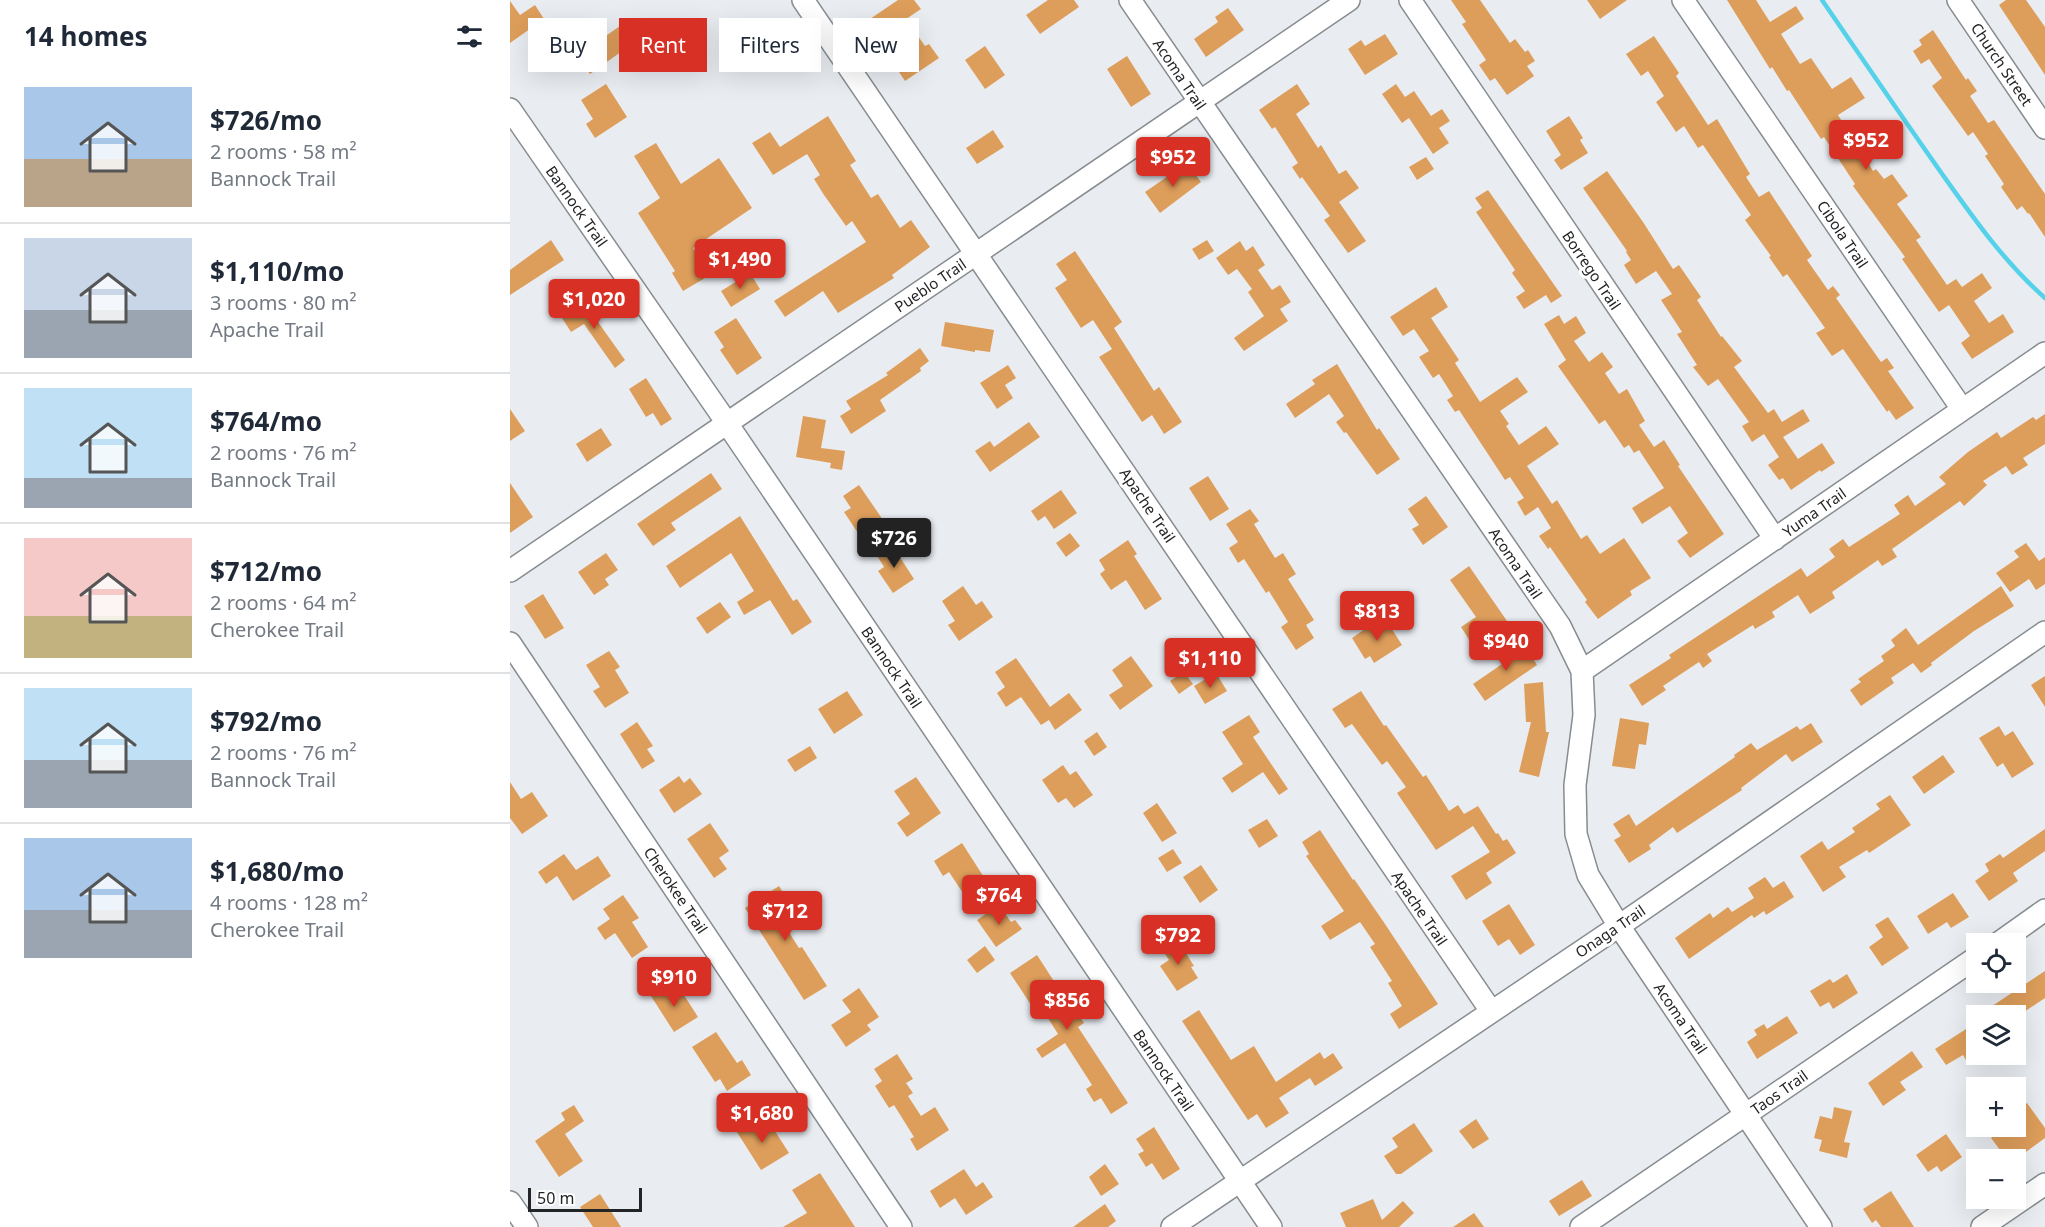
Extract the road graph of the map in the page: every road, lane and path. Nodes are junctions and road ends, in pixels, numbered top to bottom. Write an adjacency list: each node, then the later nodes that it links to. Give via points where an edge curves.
1 (803, 0): 10 (street, Apache Trail)
2 (1130, 0): 7 (street, Acoma Trail)
3 (1349, 0): 7 (street, Pueblo Trail)
4 (1410, 0): 14 (street, Borrego Trail)
5 (1683, 0): 12 (street, Cibola Trail)
6 (1958, 0): 9 (street, Church Street)
7 (1199, 102): 10 (street, Pueblo Trail); 18 (street, Acoma Trail, via 1560,626)
8 (510, 109): 13 (street, Bannock Trail)
9 (2045, 128)
10 (977, 253): 13 (street, Pueblo Trail); 23 (street, Apache Trail)
11 (2045, 353): 12 (street, Yuma Trail)
12 (1962, 409): 14 (street, Yuma Trail)
13 (727, 423): 15 (street, Pueblo Trail); 25 (street, Bannock Trail)
14 (1775, 539): 18 (street, Yuma Trail)
15 (510, 571)
16 (2045, 632): 20 (street, Onaga Trail)
17 (510, 643): 29 (street, Cherokee Trail)
18 (1582, 671): 20 (street, Acoma Trail, via 1584,715 1575,785 1576,834 1588,875)
19 (2045, 910): 21 (street)
20 (1619, 926): 23 (street, Onaga Trail); 24 (street, Acoma Trail)
21 (2012, 933)
22 (1966, 965): 24 (street, Taos Trail)
23 (1491, 1011): 25 (street, Onaga Trail)
24 (1746, 1115): 32 (street, Taos Trail); 33 (street, Acoma Trail)
25 (1240, 1181): 30 (street, Onaga Trail); 31 (street, Bannock Trail)
26 (2045, 1184): 34 (street)
27 (510, 1202): 28 (street)
28 (527, 1227)
29 (901, 1227)
30 (1172, 1227)
31 (1271, 1227)
32 (1581, 1227)
33 (1821, 1227)
34 (1982, 1227)

